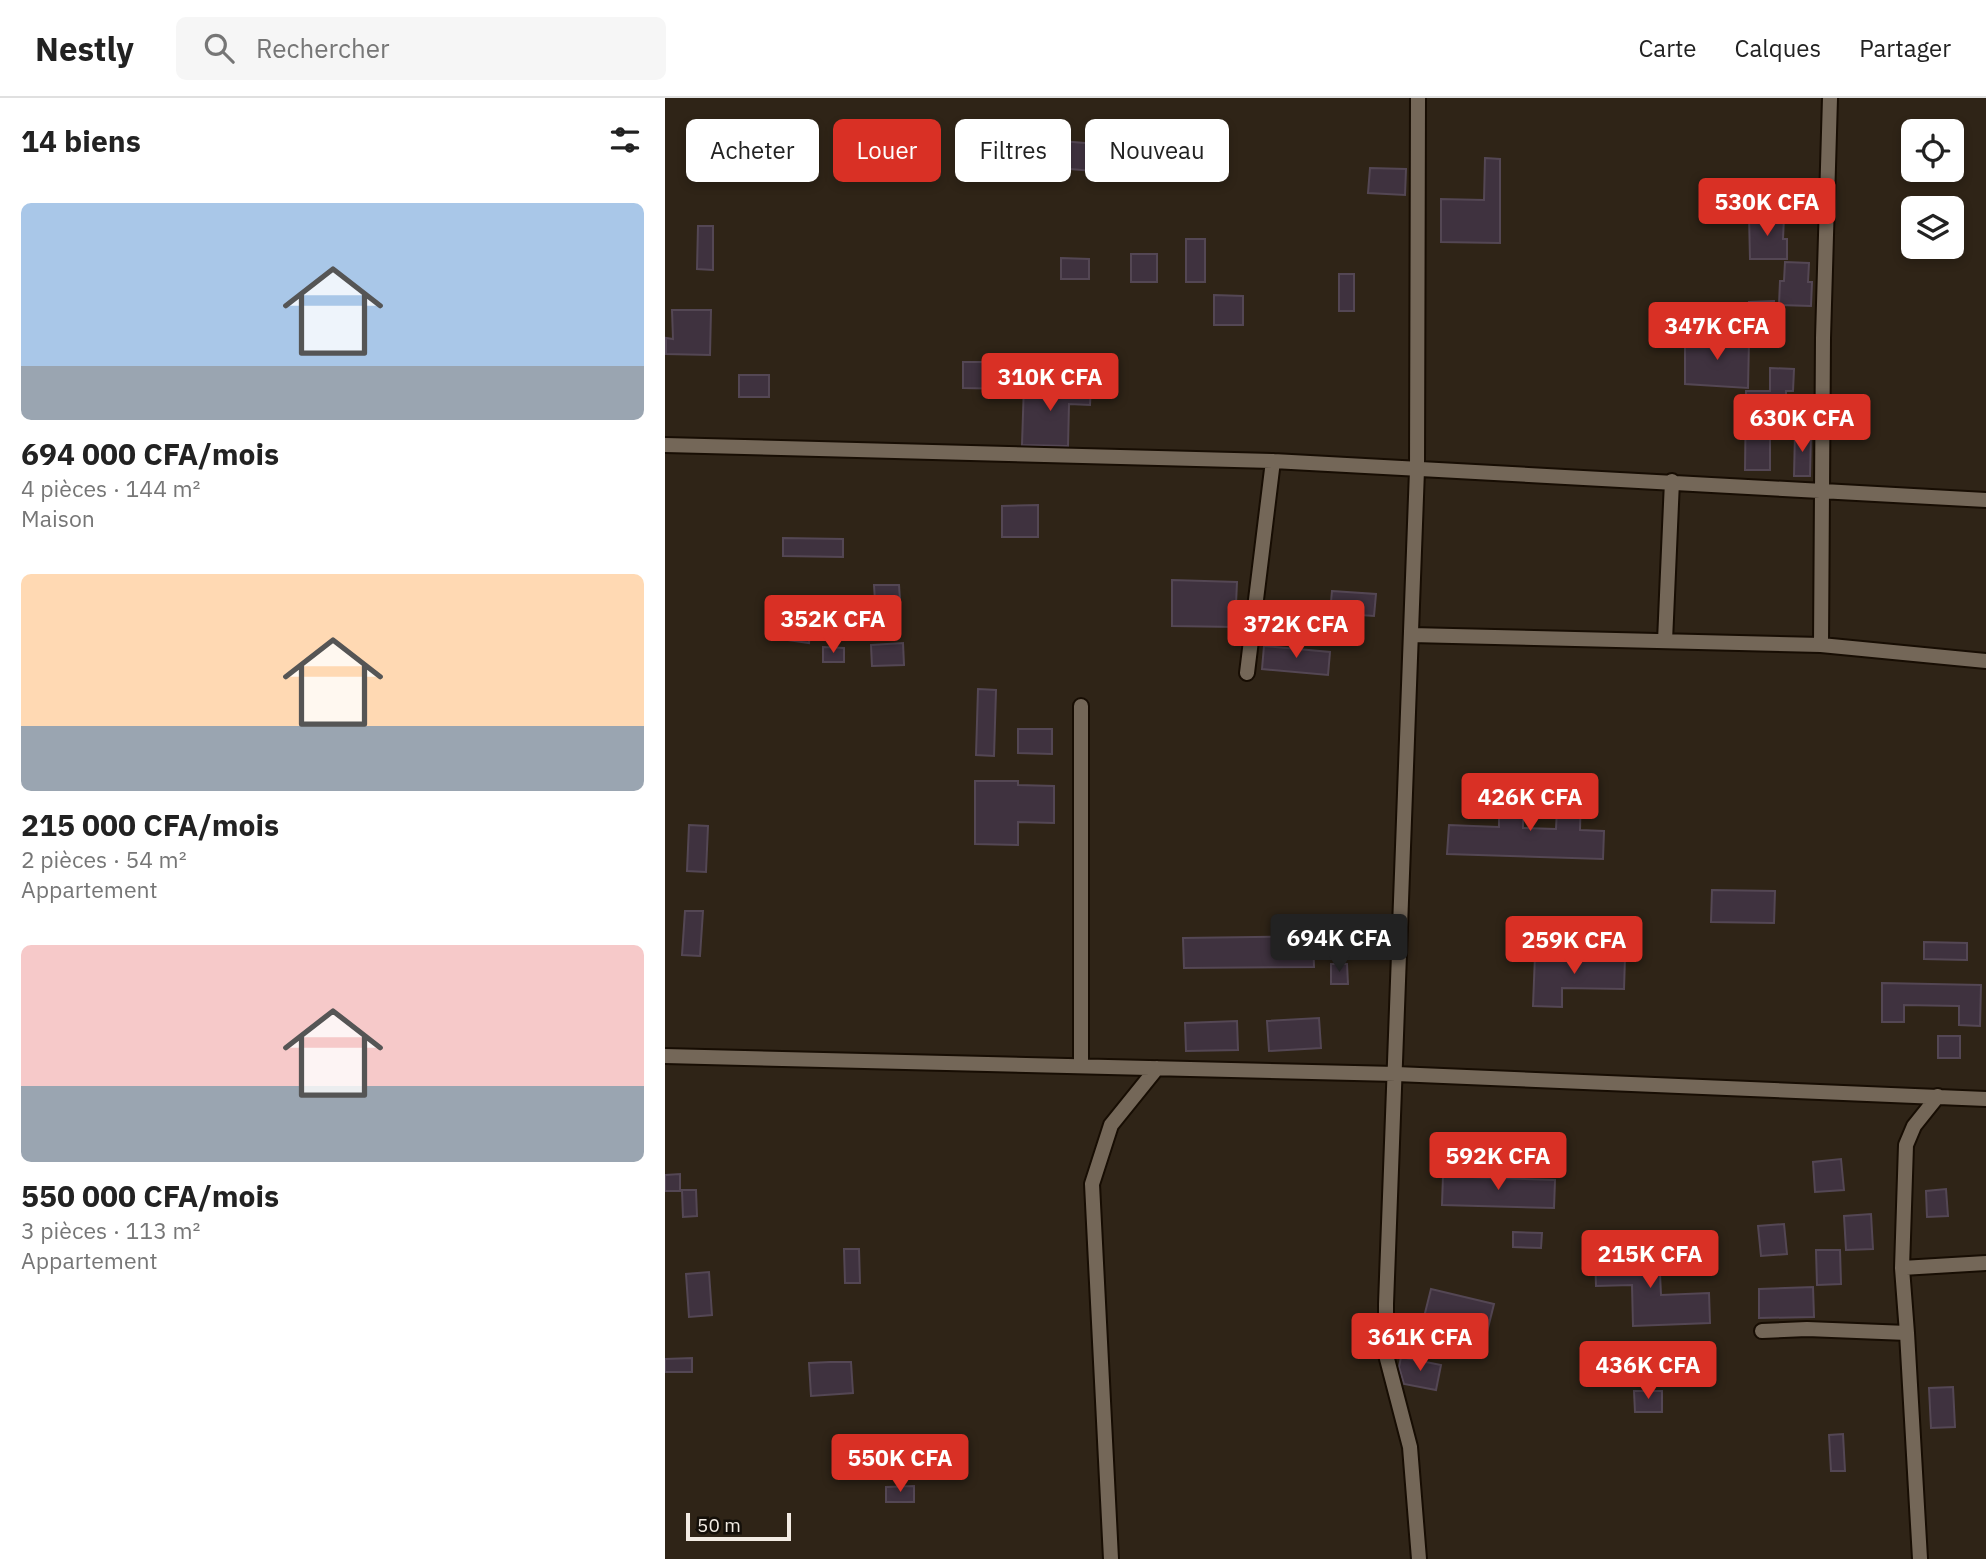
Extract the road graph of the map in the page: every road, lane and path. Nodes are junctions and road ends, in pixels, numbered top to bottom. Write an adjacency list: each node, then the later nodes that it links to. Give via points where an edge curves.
1 (1418, 98): 5 (street)
2 (1830, 98): 7 (street)
3 (665, 445): 4 (street)
4 (1273, 461): 5 (street); 13 (street)
5 (1417, 470): 6 (street); 9 (street)
6 (1672, 481): 7 (street); 10 (street)
7 (1823, 491): 8 (street); 11 (street)
8 (1986, 500)
9 (1411, 635): 10 (street); 18 (street)
10 (1665, 641): 11 (street)
11 (1821, 645): 12 (street)
12 (1986, 661)
13 (1247, 673)
14 (1081, 706): 16 (street)
15 (665, 1056): 16 (street)
16 (1081, 1065): 17 (street)
17 (1157, 1068): 18 (street); 25 (street, via 1111,1125 1092,1184)
18 (1396, 1074): 19 (street); 26 (street, via 1386,1355 1410,1447)
19 (1938, 1097): 20 (street); 22 (street, via 1914,1126 1906,1145)
20 (1986, 1099)
21 (1986, 1263): 22 (street)
22 (1902, 1268): 24 (street)
23 (1762, 1331): 24 (street)
24 (1907, 1333): 27 (street)
25 (1111, 1559)
26 (1419, 1559)
27 (1920, 1559)

